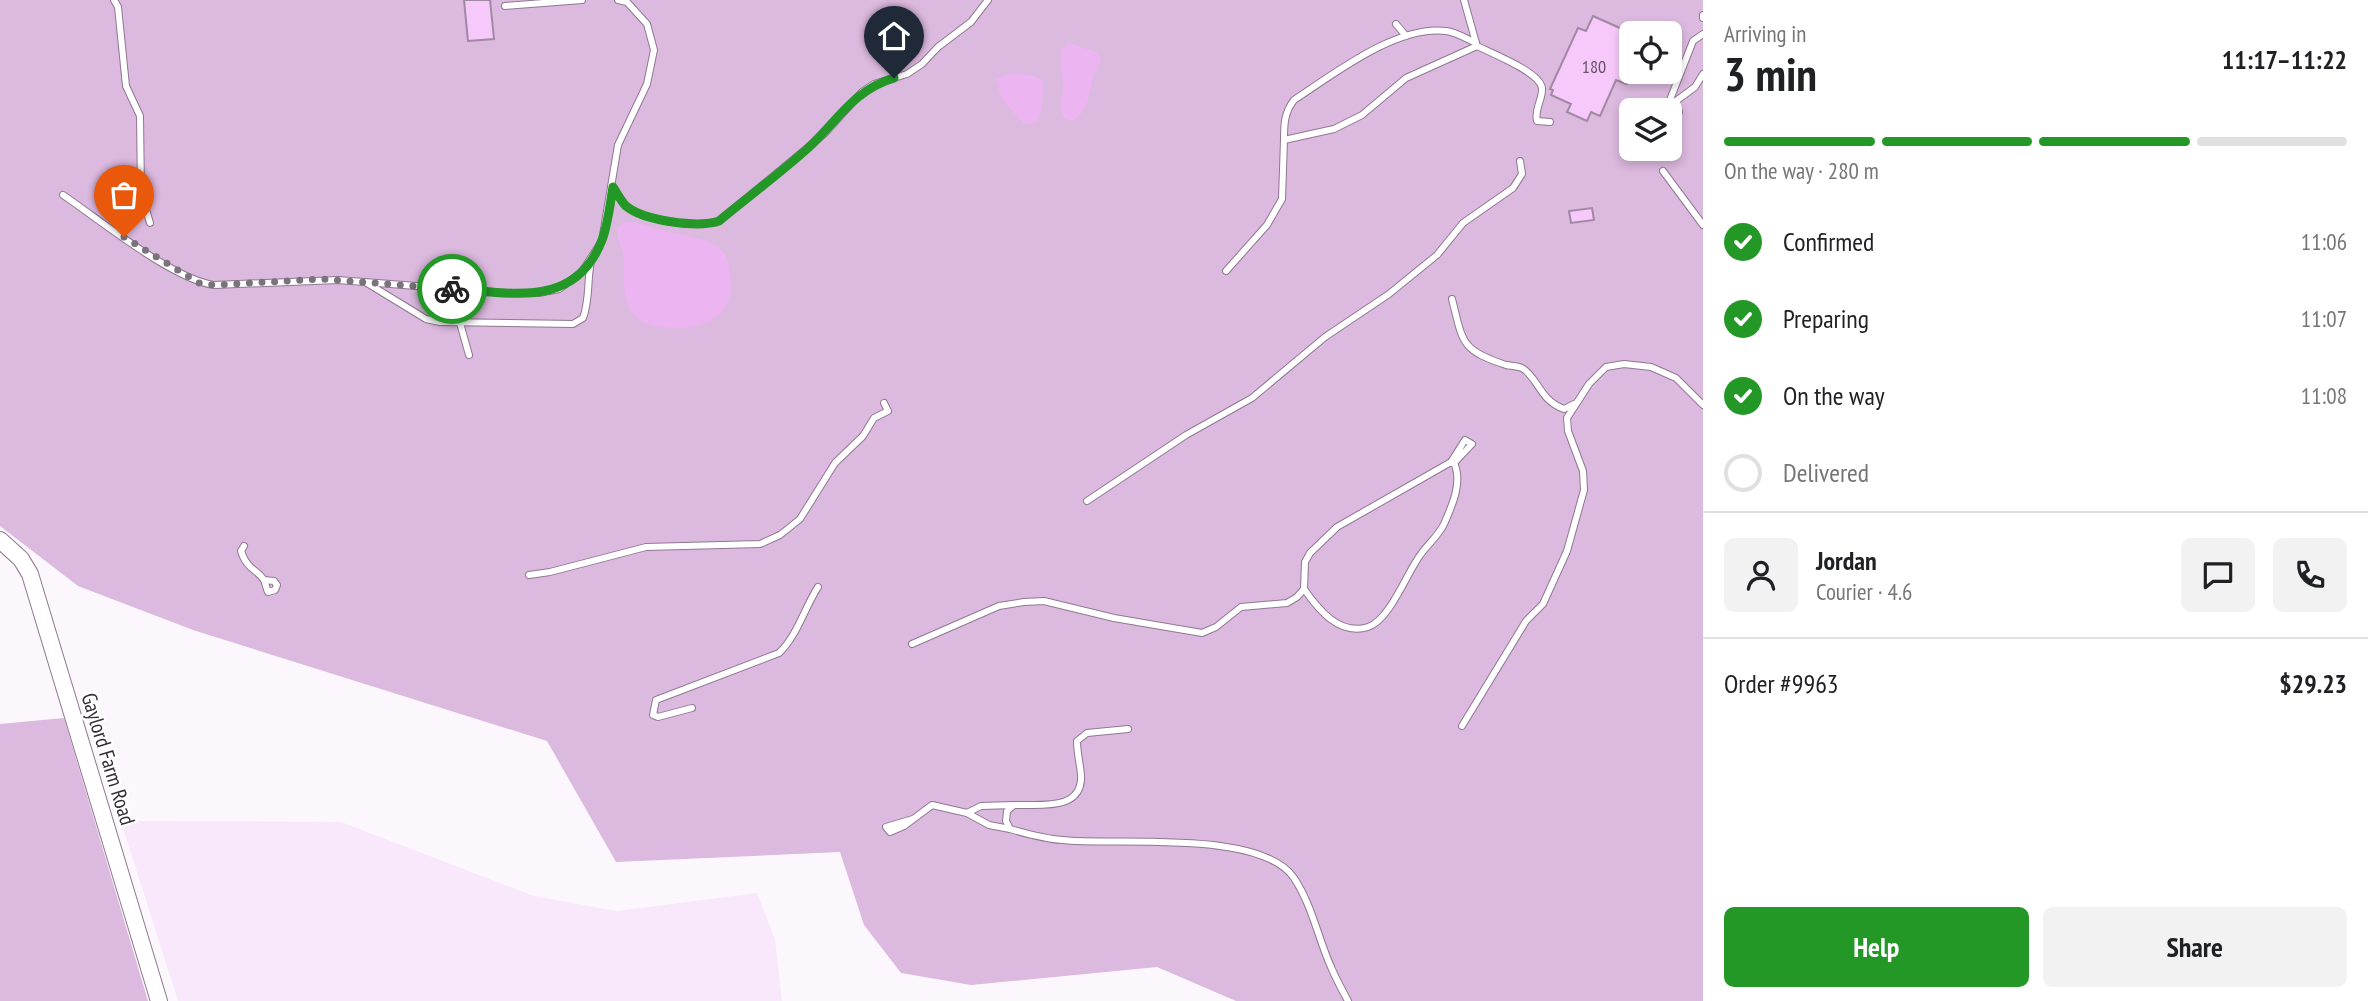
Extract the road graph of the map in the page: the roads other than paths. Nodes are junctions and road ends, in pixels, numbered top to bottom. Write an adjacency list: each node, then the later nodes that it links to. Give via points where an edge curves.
1 (114, 0): 19 (lane, via 126,86 140,116 141,193)
2 (582, 0): 6 (lane)
3 (618, 0): 17 (lane, via 627,2 647,24 654,50 647,84 618,145)
4 (988, 0): 17 (lane, via 971,22 922,64 862,92 824,134 719,221 707,225 643,216 626,206)
5 (1464, 0): 9 (lane, via 1476,43 1449,31)
6 (505, 6)
7 (1396, 24): 9 (lane)
8 (1703, 34): 11 (lane, via 1693,41)
9 (1406, 36): 14 (lane, via 1294,100 1284,121)
10 (1703, 74): 12 (lane)
11 (1671, 98)
12 (1680, 98)
13 (1550, 122): 14 (lane, via 1537,121 1535,114 1540,82 1477,46 1406,78 1362,115 1334,129)
14 (1284, 140): 22 (lane, via 1282,200 1267,225)
15 (1520, 161): 32 (lane, via 1522,174 1513,188 1463,223 1437,255 1408,278 1325,337 1252,398 1186,435)
16 (1663, 171): 20 (lane)
17 (613, 187): 21 (lane, via 602,241)
18 (63, 195): 23 (lane, via 199,283)
19 (150, 223)
20 (1703, 225)
21 (591, 259): 23 (lane, via 581,274 559,289 540,293); 25 (lane, via 588,307 583,318 573,324)
22 (1226, 271)
23 (366, 282): 25 (lane, via 426,319)
24 (1452, 299): 30 (lane, via 1467,347 1523,369)
25 (460, 323): 26 (lane)
26 (469, 355)
27 (884, 403): 35 (lane, via 888,411 874,418 835,463 800,519 780,535 760,544 646,547)
28 (1576, 403): 29 (lane, via 1606,368 1624,364 1651,367 1676,379); 30 (lane); 31 (lane)
29 (1703, 405)
30 (1557, 407): 31 (lane)
31 (1567, 418): 41 (lane, via 1584,490 1567,551 1543,604 1526,621)
32 (1087, 501)
33 (0, 540): 47 (street, Gaylord Farm Road, via 30,574)
34 (244, 546): 36 (lane, via 244,559)
35 (529, 575)
36 (264, 580)
37 (818, 587): 40 (lane, via 790,642 779,653 656,700 653,715)
38 (1304, 589): 38 (lane, via 1305,562 1337,527 1451,463 1465,440 1472,444 1454,463 1457,488 1442,528 1419,556 1385,613 1370,627 1351,628 1334,622); 39 (lane, via 1287,603 1241,607 1202,633 1044,601 1024,601 999,606)
39 (912, 644)
40 (692, 708)
41 (1462, 726)
42 (1128, 729): 43 (lane, via 1087,733 1077,741 1081,777 1077,793 1069,800 1055,805)
43 (1014, 804): 44 (lane, via 981,806); 46 (lane, via 1007,811)
44 (967, 813): 45 (lane, via 932,804); 46 (lane, via 989,825)
45 (912, 819)
46 (1010, 829): 48 (lane, via 1060,840 1216,844 1270,859 1294,877)
47 (159, 1001)
48 (1348, 1001)

